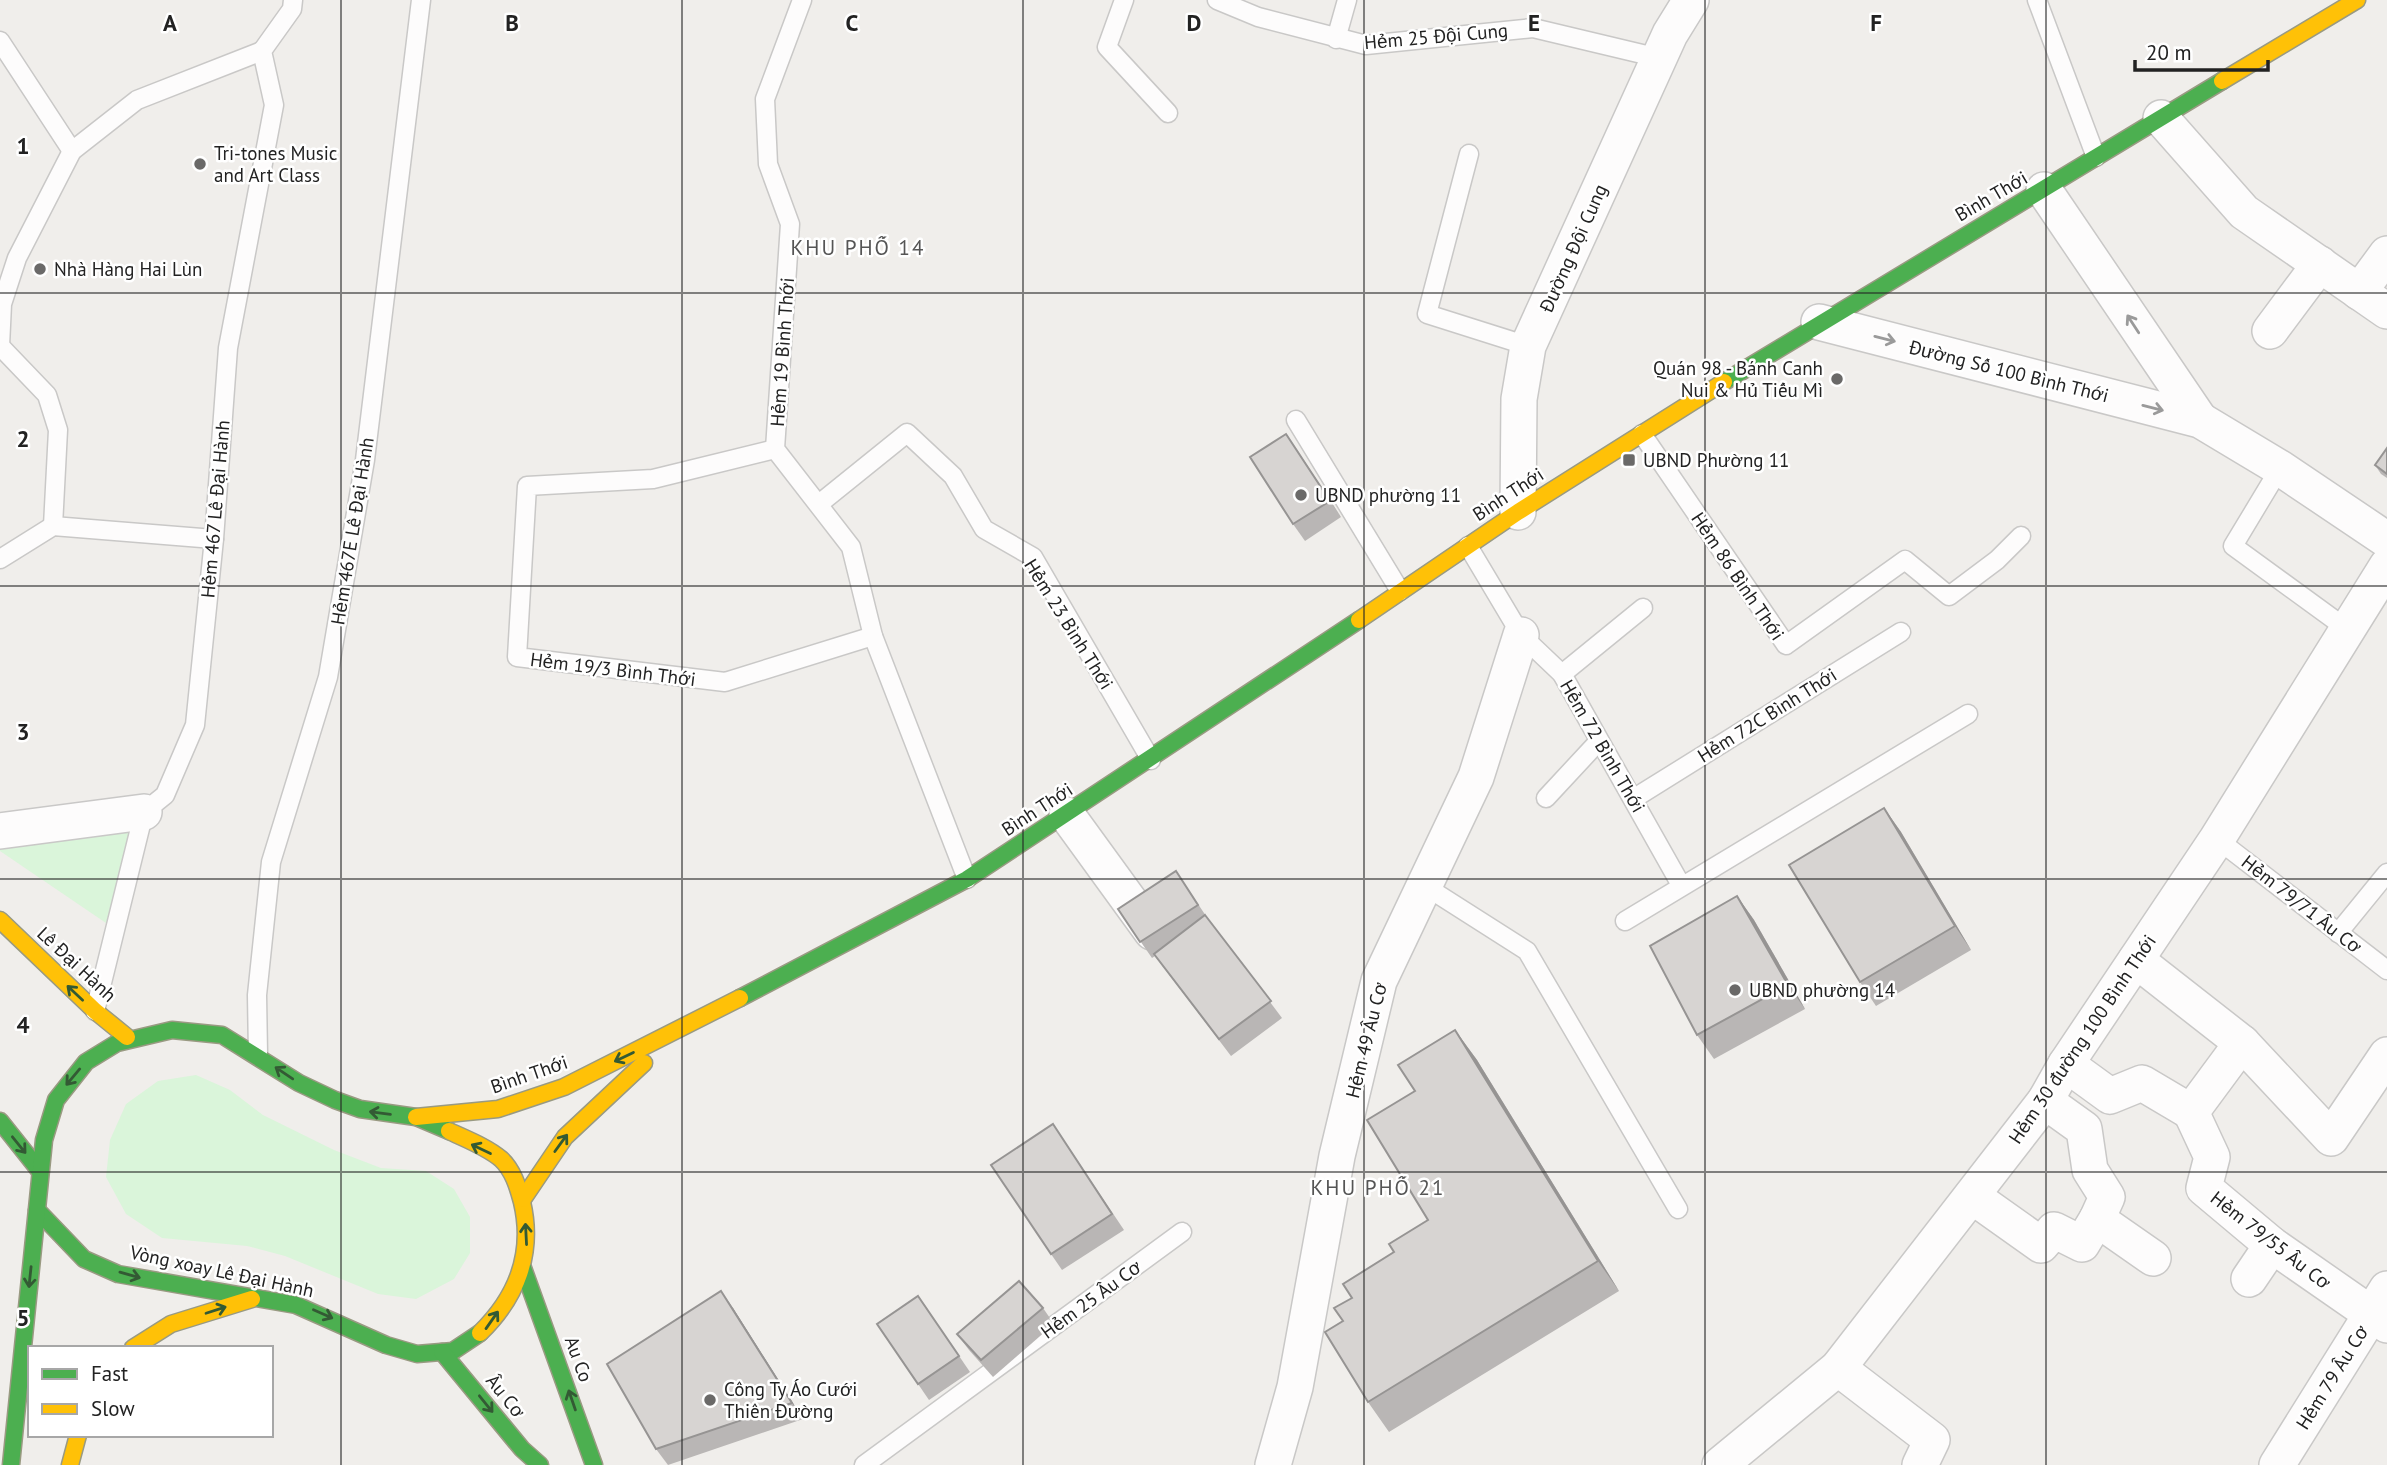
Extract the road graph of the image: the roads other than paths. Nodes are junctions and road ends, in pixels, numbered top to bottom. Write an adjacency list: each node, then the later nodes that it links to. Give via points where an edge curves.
1 (293, 0): 12 (lane, via 292,9)
2 (421, 0): 72 (lane, Hẻm 467E Lê Đại Hành, via 365,460 339,610 327,677 271,862 257,995)
3 (802, 0): 31 (lane, Hẻm 19 Bình Thới, via 765,99 768,164 790,224)
4 (1124, 0): 14 (lane, via 1107,47)
5 (1217, 0): 10 (lane, Hẻm 25 Đội Cung)
6 (1347, 0): 10 (lane)
7 (1691, 0): 13 (street, Đường Đội Cung)
8 (2038, 0): 18 (lane)
9 (2357, 0): 15 (main road, Bình Thới)
10 (1336, 39): 13 (lane, Hẻm 25 Đội Cung, via 1366,45 1533,28)
11 (0, 41): 16 (lane)
12 (262, 51): 16 (lane, via 137,100); 37 (lane, Hẻm 467 Lê Đại Hành, via 274,105 228,348)
13 (1659, 58): 27 (street, Đường Đội Cung)
14 (1168, 113)
15 (2161, 118): 18 (main road, Bình Thới); 21 (street, via 2244,212)
16 (72, 151): 23 (lane, via 17,258)
17 (1469, 154): 27 (lane, via 1427,314)
18 (2096, 157): 19 (main road, Bình Thới)
19 (2044, 190): 24 (main road, Bình Thới); 29 (street, Đường Số 100 Bình Thới, one-way to 19)
20 (2387, 254): 22 (street)
21 (2320, 264): 22 (street); 25 (street)
22 (2373, 301)
23 (1, 304): 26 (lane)
24 (1819, 322): 29 (street, Đường Số 100 Bình Thới, one-way to 29); 30 (main road, Bình Thới)
25 (2270, 331)
26 (0, 346): 35 (lane, via 47,395 58,430)
27 (1528, 346): 34 (street, Đường Đội Cung, via 1520,399)
28 (1296, 420): 42 (lane)
29 (2200, 420): 32 (street, Đường Số 100 Bình Thới)
30 (1642, 434): 34 (main road, Bình Thới); 36 (lane, Hẻm 86 Bình Thới, via 1786,645 1905,560 1949,596)
31 (775, 449): 33 (lane, Hẻm 19 Bình Thới); 47 (lane, Hẻm 19/3 Bình Thới, via 653,479 527,486 517,657 725,682)
32 (2280, 468): 38 (street, Đường Số 100 Bình Thới); 44 (lane, via 2234,546)
33 (819, 504): 47 (lane, Hẻm 19 Bình Thới, via 851,547); 51 (lane, Hẻm 23 Bình Thới, via 907,433 953,476 984,529 1032,557)
34 (1518, 512): 39 (main road, Bình Thới)
35 (53, 526): 37 (lane); 40 (lane)
36 (2021, 536)
37 (214, 540): 54 (lane, Hẻm 467 Lê Đại Hành, via 195,725 165,795)
38 (2387, 540)
39 (1468, 545): 42 (main road, Bình Thới); 46 (lane, Hẻm 72 Bình Thới)
40 (0, 559)
41 (2387, 566): 44 (street, Hẻm 30 đường 100 Bình Thới)
42 (1400, 591): 51 (main road, Bình Thới)
43 (1643, 608): 48 (lane)
44 (2347, 629): 57 (street, Hẻm 30 đường 100 Bình Thới)
45 (1900, 632): 53 (lane, Hẻm 72C Bình Thới)
46 (1521, 635): 48 (lane, Hẻm 72 Bình Thới); 61 (street, Hẻm 49 Âu Cơ, via 1476,777)
47 (873, 636): 59 (lane, Hẻm 19 Bình Thới)
48 (1562, 674): 50 (lane, Hẻm 72 Bình Thới)
49 (1968, 714): 60 (lane)
50 (1598, 742): 52 (lane); 53 (lane, Hẻm 72 Bình Thới)
51 (1151, 760): 55 (main road, Bình Thới)
52 (1546, 798)
53 (1633, 799): 60 (lane, Hẻm 72 Bình Thới)
54 (144, 812): 56 (street); 68 (lane)
55 (1067, 815): 59 (main road, Bình Thới); 64 (street)
56 (0, 831)
57 (2217, 839): 65 (lane, Hẻm 79/71 Âu Cơ); 66 (street, Hẻm 30 đường 100 Bình Thới)
58 (2387, 873): 65 (lane)
59 (967, 880): 69 (main road, Bình Thới)
60 (1681, 885): 63 (lane)
61 (1425, 886): 82 (lane, via 1527,951); 102 (street, Hẻm 49 Âu Cơ, via 1379,981 1337,1156 1296,1387)
62 (0, 920): 68 (main road, Lê Đại Hành, one-way to 62)
63 (1625, 921)
64 (1152, 932)
65 (2338, 933): 67 (lane, Hẻm 79/71 Âu Cơ)
66 (2136, 960): 71 (street); 74 (street, Hẻm 30 đường 100 Bình Thới)
67 (2387, 970)
68 (95, 1011): 70 (main road, Lê Đại Hành)
69 (685, 1027): 77 (main road, Bình Thới, one-way to 77, via 564,1087 498,1110); 81 (main road, Bình Thới, one-way to 69, via 565,1137)
70 (127, 1037): 72 (main road, Vòng xoay Lê Đại Hành, via 168,1028 218,1033); 79 (main road, Vòng xoay Lê Đại Hành, one-way to 79, via 88,1059 60,1092)
71 (2242, 1043): 73 (street, via 2330,1138); 76 (street)
72 (258, 1055): 77 (main road, Vòng xoay Lê Đại Hành, one-way to 72, via 344,1104 289,1077)
73 (2387, 1055)
74 (2066, 1064): 75 (street, Hẻm 30 đường 100 Bình Thới); 76 (street, via 2110,1096 2141,1083)
75 (2045, 1101): 80 (street, Hẻm 30 đường 100 Bình Thới); 84 (street, via 2084,1129 2090,1170 2107,1198)
76 (2191, 1112): 86 (street, Hẻm 79/55 Âu Cơ, via 2212,1157 2204,1188)
77 (416, 1117): 81 (main road, Vòng xoay Lê Đại Hành, one-way to 77, via 502,1159)
78 (0, 1121): 79 (main road, one-way to 79)
79 (39, 1170): 83 (main road, Vòng xoay Lê Đại Hành)
80 (1972, 1196): 84 (street, via 2041,1245 2054,1230 2082,1244); 94 (street, Hẻm 30 đường 100 Bình Thới)
81 (523, 1199): 88 (main road, Vòng xoay Lê Đại Hành, one-way to 81, via 527,1241)
82 (1678, 1209)
83 (37, 1210): 90 (main road, Vòng xoay Lê Đại Hành, one-way to 90, via 88,1262 135,1277); 97 (main road, one-way to 97)
84 (2096, 1219): 87 (street)
85 (1182, 1232): 101 (lane, Hẻm 25 Âu Cơ)
86 (2272, 1245): 89 (street); 91 (street, Hẻm 79/55 Âu Cơ)
87 (2153, 1258)
88 (523, 1268): 93 (main road, Vòng xoay Lê Đại Hành, one-way to 88, via 455,1351 488,1327); 100 (main road, Au Co, one-way to 88)
89 (2249, 1279)
90 (257, 1297): 92 (main road, one-way to 90, via 171,1324); 93 (main road, Vòng xoay Lê Đại Hành, one-way to 93, via 308,1308 385,1348 420,1354)
91 (2382, 1310): 104 (street, Hẻm 79 Âu Cơ)
92 (136, 1346)
93 (442, 1352): 99 (main road, Âu Cơ, one-way to 99)
94 (1838, 1368): 96 (street); 103 (street, Hẻm 30 đường 100 Bình Thới)
95 (77, 1437): 98 (main road)
96 (1926, 1452)
97 (11, 1465)
98 (70, 1465)
99 (540, 1465)
100 (594, 1465)
101 (864, 1465)
102 (1273, 1465)
103 (1720, 1465)
104 (2277, 1465)

